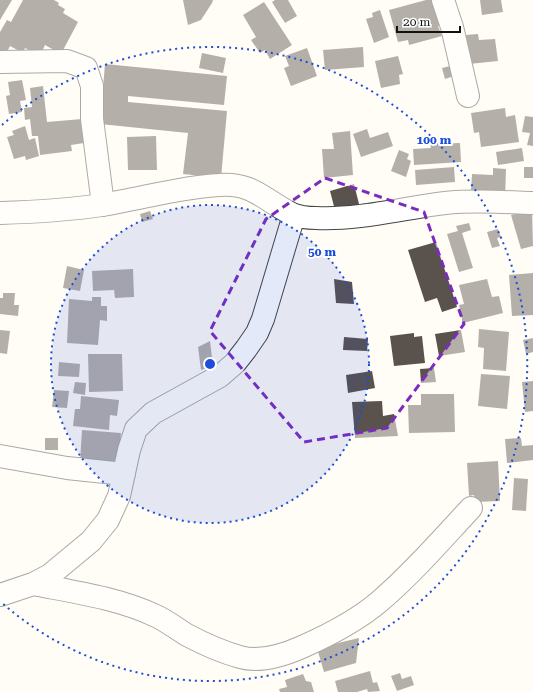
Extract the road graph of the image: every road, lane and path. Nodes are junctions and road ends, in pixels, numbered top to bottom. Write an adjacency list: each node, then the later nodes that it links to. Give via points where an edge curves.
1 (443, 0): 3 (street)
2 (0, 62): 5 (street, via 67,60 86,68 92,86 92,119)
3 (468, 96)
4 (533, 204): 7 (street, via 478,201 353,216 316,218)
5 (103, 205): 6 (street, via 56,211); 7 (street, via 181,189 236,184 254,190)
6 (0, 213)
7 (294, 215): 9 (street, via 257,333 235,363 220,376 153,414 136,429)
8 (0, 456): 9 (street, via 67,468)
9 (124, 474): 11 (street, via 119,496 108,520 91,541 65,564)
10 (471, 508): 11 (street, via 380,601 323,637 290,652 265,658 242,658 214,648 156,616 119,603)
11 (33, 584): 12 (street)
12 (0, 595)

